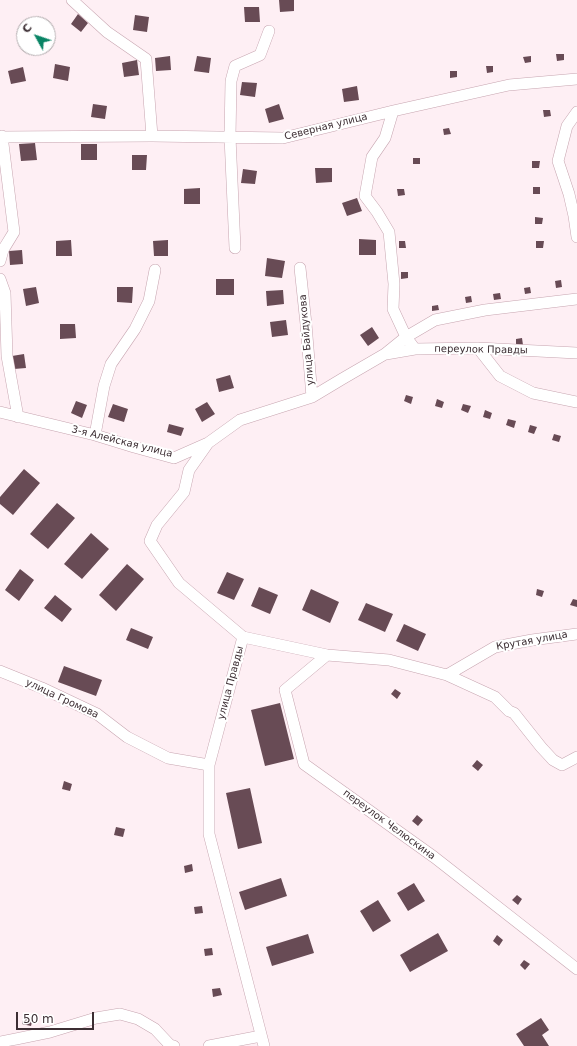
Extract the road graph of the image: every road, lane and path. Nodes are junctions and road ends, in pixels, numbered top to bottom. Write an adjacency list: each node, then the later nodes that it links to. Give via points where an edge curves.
1 (72, 0): 7 (street, via 107,32 146,59)
2 (269, 31): 8 (street, via 260,55 235,66 231,81)
3 (577, 79): 4 (street, Северная улица, via 509,85)
4 (393, 111): 8 (street, Северная улица, via 283,138); 16 (street, via 385,138 372,157 366,196 389,232 394,284 393,309)
5 (577, 112): 9 (street, via 567,126 558,161 569,194)
6 (1, 136): 7 (street, Северная улица); 11 (street, via 14,232 3,250)
7 (152, 136): 8 (street, Северная улица)
8 (230, 137): 10 (street)
9 (577, 237)
10 (235, 248)
11 (0, 261)
12 (300, 268): 21 (street, улица Байдукова)
13 (155, 270): 25 (street, via 150,301 111,364)
14 (0, 279): 24 (street, via 5,293 7,356)
15 (577, 299): 16 (street, улица Байдукова, via 485,310 435,320)
16 (406, 337): 18 (street); 20 (street, улица Байдукова)
17 (478, 348): 18 (street, переулок Правды); 19 (street, переулок Правды); 22 (street, via 500,376 533,393)
18 (415, 349): 20 (street, переулок Правды)
19 (577, 353)
20 (385, 354): 21 (street, улица Байдукова)
21 (312, 397): 26 (street, via 240,420)
22 (577, 402)
23 (0, 412): 24 (street, 3-я Алейская улица)
24 (18, 417): 25 (street, 3-я Алейская улица)
25 (95, 435): 26 (street, 3-я Алейская улица, via 174,458)
26 (208, 443): 28 (street, via 189,470 184,492 157,525 150,541 179,583)
27 (577, 634): 31 (street, Крутая улица, via 495,647)
28 (243, 637): 29 (street, улица Правды); 33 (street, улица Правды)
29 (327, 655): 31 (street, улица Правды, via 389,660); 34 (street, переулок Челюскина, via 285,690 304,764 434,857)
30 (0, 671): 33 (street, улица Громова, via 97,714 127,737 168,758)
31 (447, 675): 32 (street, улица Правды, via 495,697 509,712 514,713 553,760 562,765)
32 (577, 757)
33 (209, 765): 35 (street, улица Правды, via 209,834)
34 (577, 969)
35 (262, 1041): 38 (street)
36 (0, 1042): 37 (street, via 120,1014 138,1019 156,1029 170,1045)
37 (174, 1046)
38 (208, 1046)

